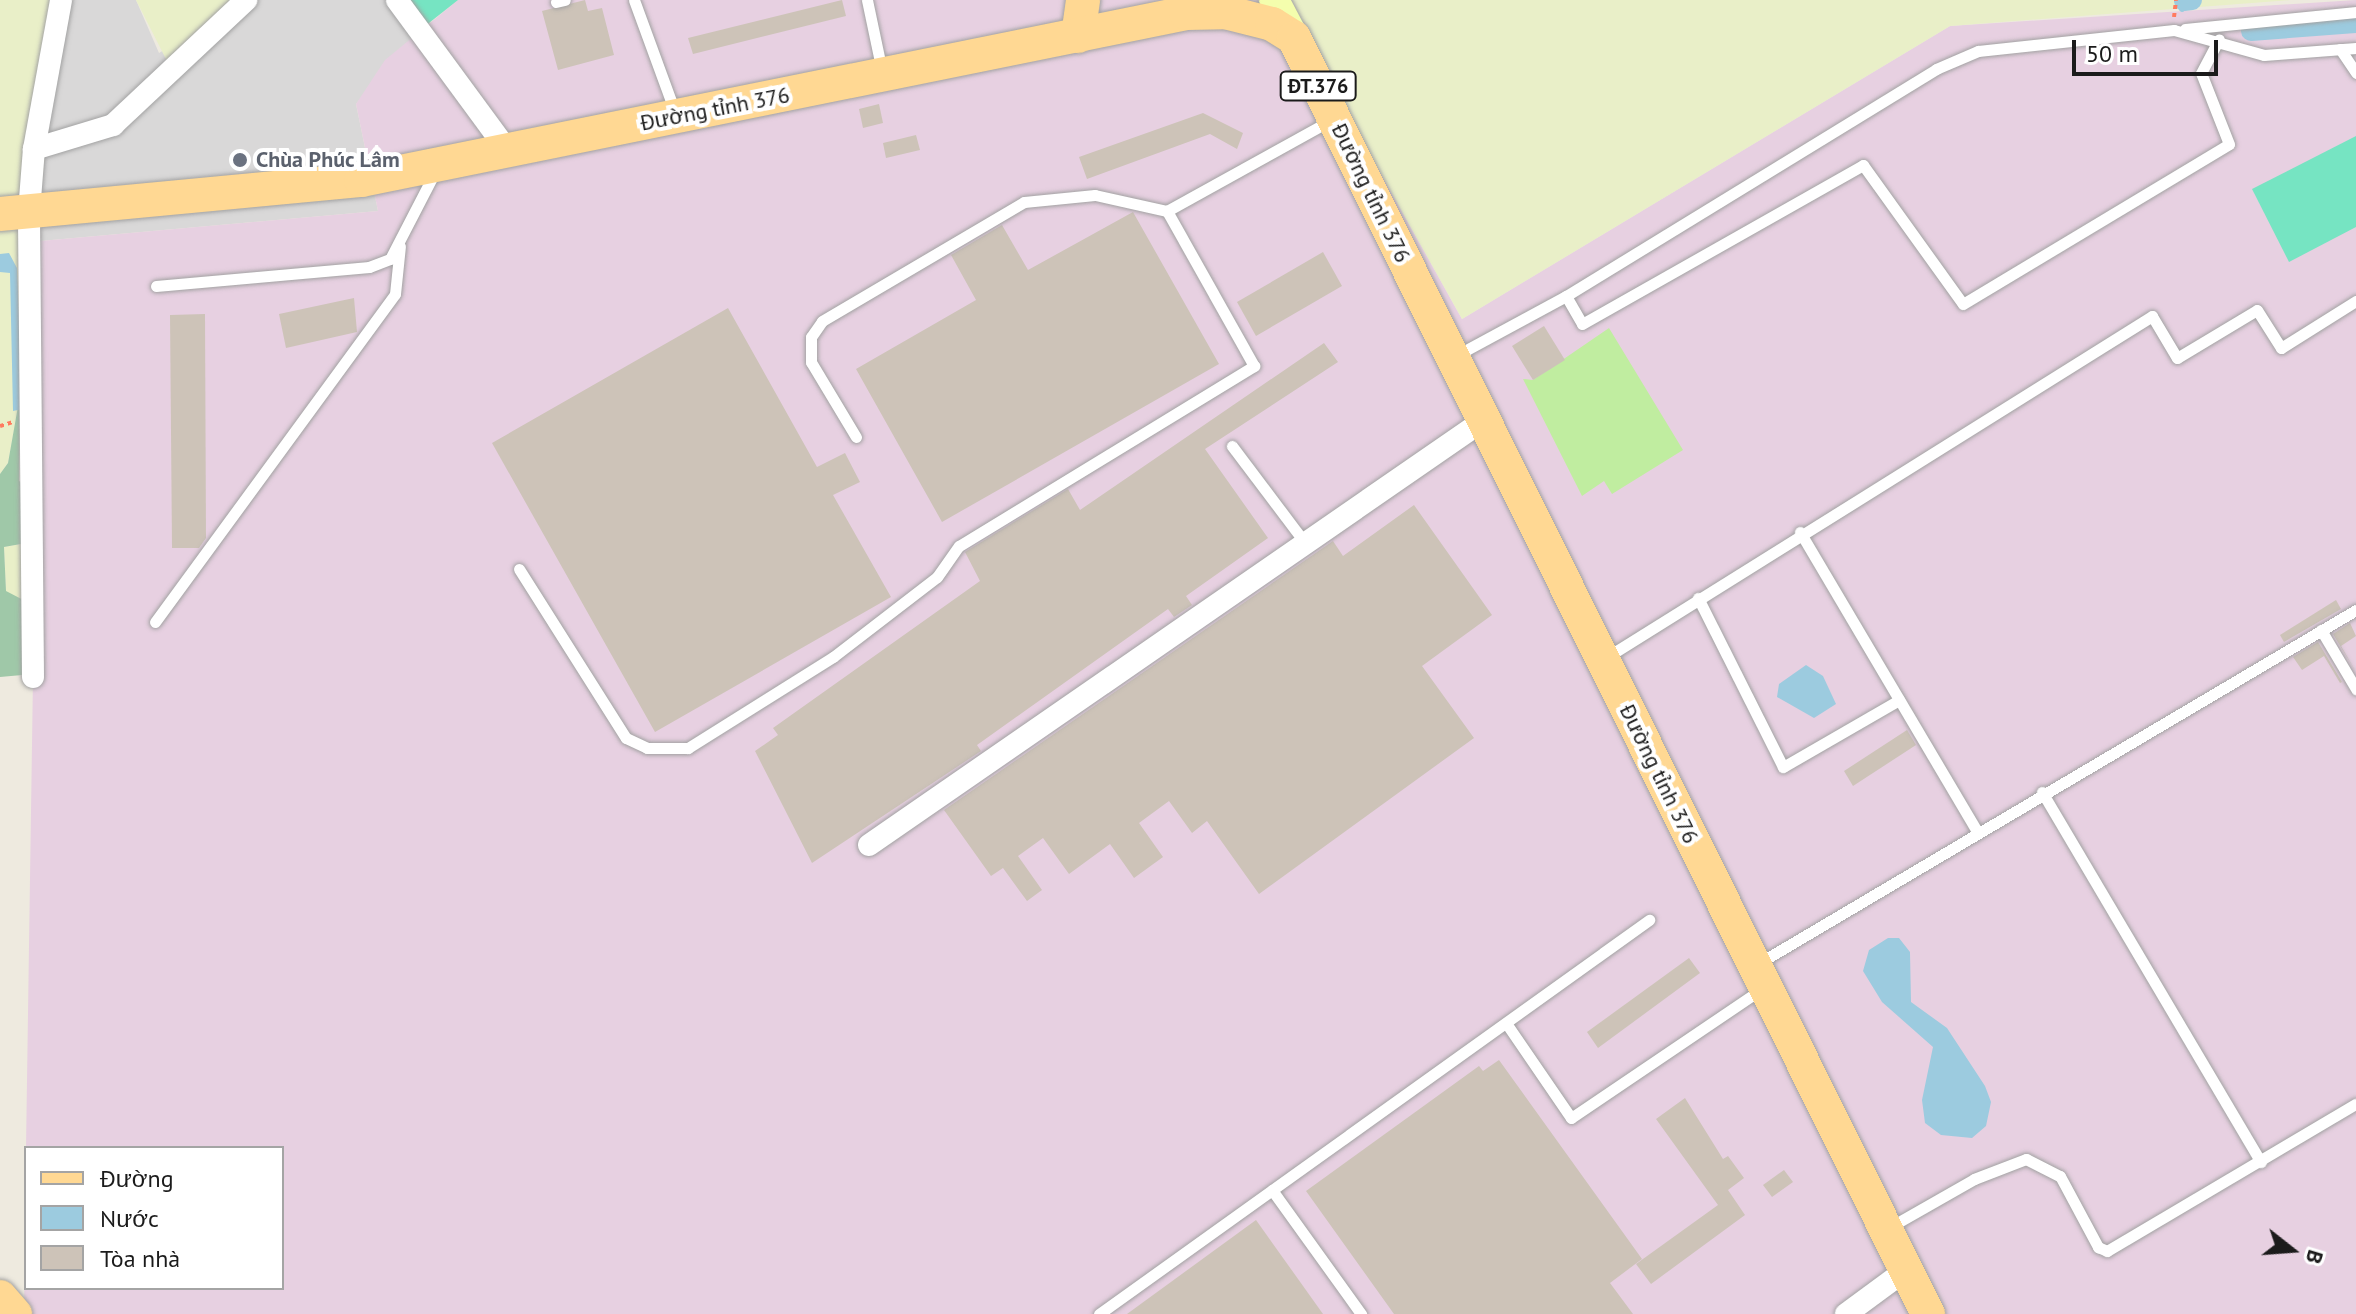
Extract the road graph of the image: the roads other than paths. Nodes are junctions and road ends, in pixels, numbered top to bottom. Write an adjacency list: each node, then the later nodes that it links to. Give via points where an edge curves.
1 (61, 0): 20 (street)
2 (246, 0): 20 (street, via 113,125)
3 (397, 0): 21 (street)
4 (634, 0): 18 (lane)
5 (867, 0): 17 (lane)
6 (1083, 0): 11 (main road)
7 (1122, 0): 11 (main road)
8 (1274, 0): 12 (main road)
9 (2356, 12): 10 (lane)
10 (2174, 30): 13 (lane); 27 (lane, via 1978,51 1936,69)
11 (1078, 36): 12 (main road, Đường tỉnh 376 / ĐT.376, via 1206,11 1272,24); 17 (main road, Đường tỉnh 376 / ĐT.376)
12 (1294, 38): 19 (main road, Đường tỉnh 376 / ĐT.376)
13 (2219, 39): 15 (lane, via 2264,55); 27 (lane, via 2201,73 2229,144 1963,304 1863,165 1582,324)
14 (2356, 48): 15 (lane)
15 (2340, 49): 16 (lane)
16 (2356, 73)
17 (883, 75): 18 (main road, Đường tỉnh 376 / ĐT.376)
18 (676, 117): 21 (main road, Đường tỉnh 376 / ĐT.376)
19 (1334, 119): 23 (lane); 29 (main road, Đường tỉnh 376 / ĐT.376)
20 (34, 149): 24 (street)
21 (508, 151): 22 (main road, Đường tỉnh 376 / ĐT.376)
22 (439, 165): 24 (main road, Đường tỉnh 376 / ĐT.376, via 361,180); 25 (lane)
23 (1167, 211): 31 (lane, via 1095,195 1024,202 822,321 811,337 811,362); 35 (lane, via 1254,366 959,546 937,577 833,657 688,748 647,748 626,738)
24 (14, 213): 41 (street)
25 (400, 246): 26 (lane, via 390,259 369,267); 38 (lane, via 395,294)
26 (156, 286)
27 (1566, 296): 29 (lane)
28 (2356, 301): 33 (lane, via 2281,348 2257,310 2177,358 2152,316)
29 (1453, 358): 30 (main road, Đường tỉnh 376 / ĐT.376)
30 (1484, 420): 34 (street); 40 (main road, Đường tỉnh 376 / ĐT.376)
31 (856, 437)
32 (1232, 446): 34 (lane)
33 (1800, 532): 36 (lane); 43 (lane)
34 (1305, 543): 46 (street)
35 (519, 569)
36 (1698, 598): 40 (lane); 43 (lane, via 1783,767)
37 (2356, 610): 39 (lane)
38 (155, 622)
39 (2321, 630): 42 (lane); 44 (lane)
40 (1603, 660): 48 (main road, Đường tỉnh 376 / ĐT.376)
41 (33, 677)
42 (2356, 689)
43 (1899, 700): 45 (lane)
44 (2042, 792): 45 (lane); 51 (lane)
45 (1977, 831): 48 (lane)
46 (869, 845)
47 (1649, 920): 49 (lane)
48 (1760, 976): 49 (lane, via 1571,1118); 53 (main road, Đường tỉnh 376 / ĐT.376)
49 (1506, 1023): 52 (lane)
50 (2356, 1104): 51 (lane)
51 (2261, 1162): 53 (lane, via 2107,1251 2098,1247 2060,1176 2026,1159 1974,1179)
52 (1272, 1190): 57 (lane); 58 (lane)
53 (1886, 1229): 54 (main road, Đường tỉnh 376 / ĐT.376)
54 (1906, 1270): 59 (street); 60 (main road, Đường tỉnh 376 / ĐT.376)
55 (0, 1297): 56 (main road)
56 (15, 1314)
57 (1099, 1314)
58 (1361, 1314)
59 (1846, 1314)
60 (1928, 1314)

